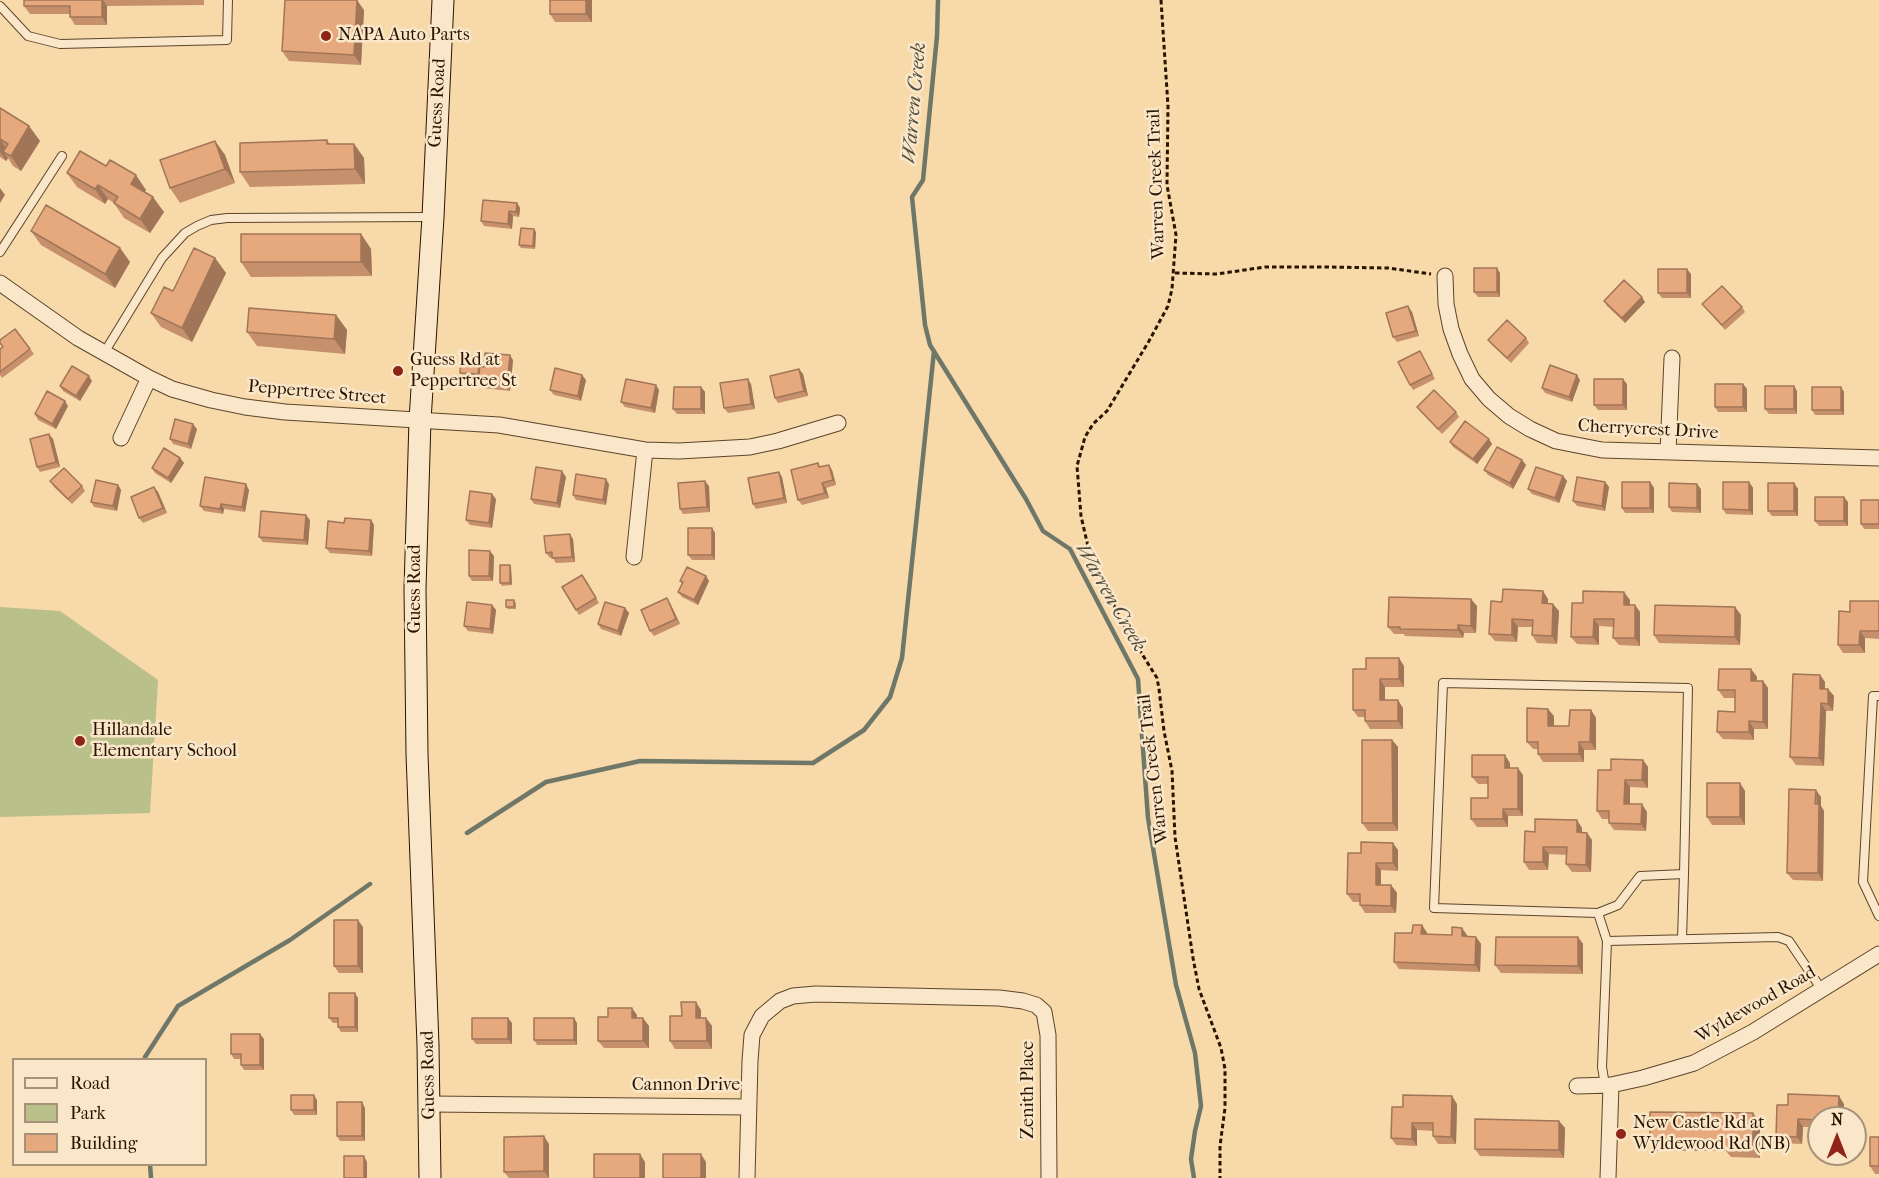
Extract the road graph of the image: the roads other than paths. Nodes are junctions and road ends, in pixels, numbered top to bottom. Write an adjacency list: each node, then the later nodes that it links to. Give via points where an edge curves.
1 (228, 0): 3 (lane, via 227,40 60,44 28,36)
2 (443, 0): 5 (main road, Guess Road)
3 (0, 6)
4 (62, 156): 6 (lane)
5 (433, 217): 9 (lane, via 227,218 196,226 184,233 162,258); 12 (main road, Guess Road)
6 (0, 252)
7 (1445, 276): 16 (street, Cherrycrest Drive, via 1446,304 1460,354 1472,379 1509,416 1570,445)
8 (0, 283): 9 (street, Peppertree Street)
9 (104, 353): 11 (street, Peppertree Street)
10 (1672, 358): 16 (street)
11 (149, 378): 12 (street, Peppertree Street, via 172,389 245,407); 14 (street)
12 (420, 420): 15 (street, Peppertree Street, via 499,424); 30 (main road, Guess Road, via 416,688)
13 (838, 423): 15 (street, Peppertree Street, via 750,447)
14 (121, 438)
15 (645, 450): 18 (street)
16 (1668, 452): 17 (street, Cherrycrest Drive)
17 (1879, 458)
18 (634, 557)
19 (1879, 696): 22 (lane, via 1873,696 1863,882)
20 (1684, 874): 21 (lane, via 1640,876 1618,905); 21 (lane, via 1688,688 1443,683 1434,908); 23 (lane)
21 (1598, 913): 24 (lane)
22 (1879, 916)
23 (1682, 939): 24 (lane); 26 (lane, via 1778,937 1790,941)
24 (1606, 941): 28 (lane, via 1602,1067)
25 (1879, 954): 26 (street, Wyldewood Road)
26 (1822, 990): 28 (street, Wyldewood Road, via 1702,1060)
27 (1036, 1005): 31 (street, Cannon Drive, via 999,998 793,996 771,1007 752,1035); 34 (street, Zenith Place, via 1044,1012 1048,1028)
28 (1608, 1085): 29 (street, Wyldewood Road); 35 (street)
29 (1577, 1086)
30 (430, 1104): 31 (street, Cannon Drive); 32 (main road, Guess Road)
31 (748, 1107): 33 (street)
32 (430, 1178)
33 (747, 1178)
34 (1049, 1178)
35 (1608, 1178)

